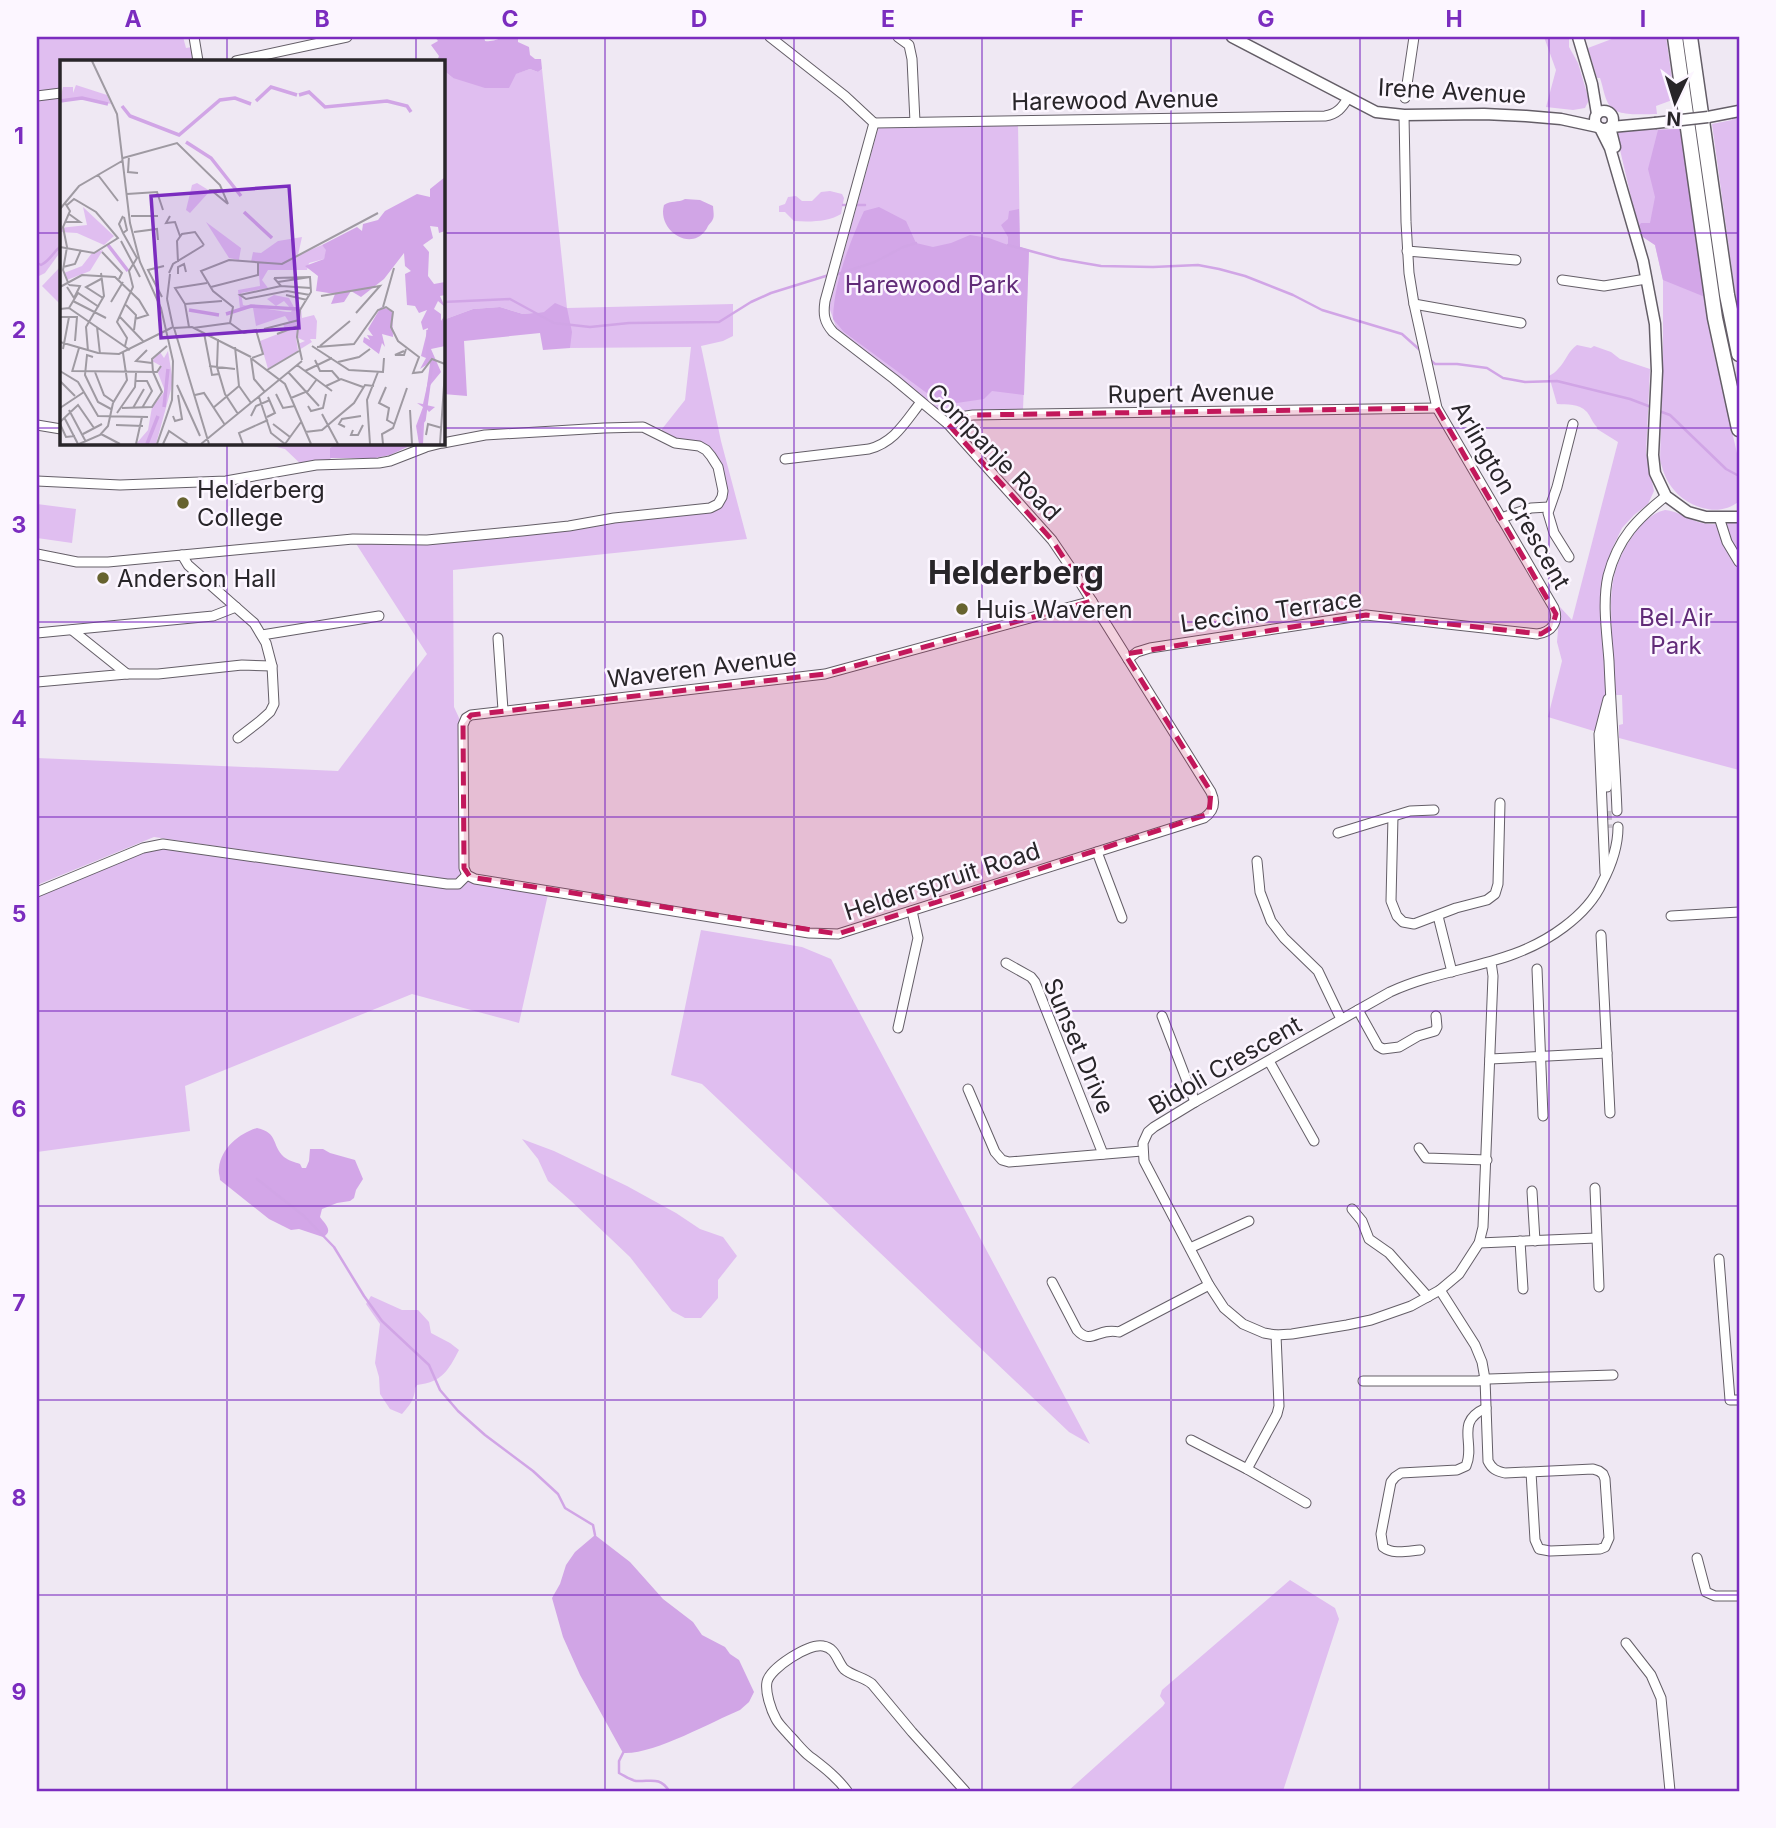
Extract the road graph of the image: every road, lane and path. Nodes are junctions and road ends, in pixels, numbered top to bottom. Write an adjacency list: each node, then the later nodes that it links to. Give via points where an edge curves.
1 (194, 37): 10 (street)
2 (347, 37): 11 (street)
3 (770, 37): 23 (street)
4 (898, 37): 22 (street, via 909,45 912,59)
5 (1232, 37): 15 (street, Irene Avenue)
6 (1413, 37): 16 (street)
7 (1578, 37): 12 (street)
8 (1675, 37): 40 (main road, via 1717,327)
9 (1690, 37): 33 (main road)
10 (198, 60)
11 (241, 60)
12 (1592, 84): 17 (street); 21 (street)
13 (60, 93): 14 (street)
14 (37, 96)
15 (1348, 98): 19 (street, Irene Avenue, via 1376,112); 22 (street, Harewood Avenue, via 1339,111 1325,116)
16 (1405, 98)
17 (1596, 102): 20 (street, via 1586,113); 21 (street)
18 (1739, 111): 21 (street, bridge, via 1655,123)
19 (1404, 115): 20 (street, Irene Avenue); 27 (street, Arlington Crescent)
20 (1565, 119): 21 (street, Irene Avenue); 24 (street, Irene Avenue)
21 (1604, 121): 24 (street, Irene Avenue); 25 (street); 26 (street)
22 (915, 122): 23 (street, Harewood Avenue)
23 (874, 123): 34 (street, Companje Road, via 824,319 833,332)
24 (1583, 123): 25 (street, via 1600,138)
25 (1615, 166): 26 (street)
26 (1621, 184): 29 (street)
27 (1407, 251): 28 (street); 31 (street, Arlington Crescent)
28 (1516, 260)
29 (1646, 279): 30 (street, via 1604,286); 45 (street, via 1657,348 1653,466)
30 (1562, 280)
31 (1414, 304): 32 (street); 35 (street, Arlington Crescent)
32 (1521, 323)
33 (1739, 354)
34 (921, 402): 36 (street, Companje Road); 43 (street, via 894,436 879,446)
35 (1437, 408): 36 (street, Rupert Avenue, via 974,415); 50 (street, Arlington Crescent)
36 (948, 424): 55 (street, Companje Road, via 1052,540)
37 (1573, 424): 47 (street)
38 (37, 425): 39 (street)
39 (60, 429)
40 (1739, 429)
41 (444, 443): 52 (street, via 485,435 643,427 675,443 706,450 718,467 722,497 710,508 569,526)
42 (438, 444): 44 (street, via 379,463 316,465 215,482 120,485)
43 (785, 459)
44 (37, 481)
45 (1666, 496): 48 (street, via 1696,515); 68 (street, via 1633,525 1609,575 1605,606)
46 (1739, 505): 48 (street)
47 (1549, 507): 50 (street); 53 (street, via 1550,525)
48 (1723, 517): 49 (street); 54 (street, via 1727,542)
49 (1739, 517)
50 (1501, 518): 59 (street, Arlington Crescent, via 1555,611 1554,624)
51 (37, 554): 52 (street, via 77,562)
52 (181, 555): 56 (street)
53 (1569, 557)
54 (1739, 562)
55 (1092, 601): 63 (street, Companje Road); 67 (street, Waveren Avenue, via 825,674)
56 (236, 607): 58 (street, via 213,616); 61 (street)
57 (379, 616): 61 (street)
58 (72, 630): 60 (street); 65 (street)
59 (1547, 632): 63 (street, Leccino Terrace, via 1366,615 1150,648)
60 (37, 633)
61 (262, 635): 64 (street)
62 (498, 638): 67 (street)
63 (1128, 659): 71 (street, Companje Road, via 1211,792)
64 (272, 666): 65 (street); 69 (street, via 272,708)
65 (127, 674): 66 (street)
66 (37, 682)
67 (503, 710): 77 (street, Waveren Avenue, via 471,715 463,725)
68 (1608, 718): 68 (street, via 1606,732 1612,811 1616,771); 78 (street, via 1599,734)
69 (238, 738)
70 (1500, 803): 82 (street, via 1495,894)
71 (1213, 808): 75 (street, Helderspruit Road, via 1204,818)
72 (1434, 810): 73 (street)
73 (1393, 816): 74 (street); 82 (street, via 1393,907 1408,924)
74 (1338, 833)
75 (1097, 852): 80 (street, Helderspruit Road); 84 (street)
76 (1257, 861): 93 (street, via 1267,912 1284,938 1318,971)
77 (467, 875): 79 (street, via 458,884 447,884 163,844); 80 (street, Helderspruit Road, via 826,934)
78 (1605, 877): 78 (street, Bidoli Crescent, via 1609,846 1613,827 1613,856); 86 (street, Bidoli Crescent, via 1587,908 1556,934)
79 (37, 892)
80 (912, 911): 94 (street, via 918,939)
81 (1739, 912): 83 (street)
82 (1437, 916): 89 (street)
83 (1671, 916)
84 (1122, 918)
85 (1601, 935): 95 (street)
86 (1491, 962): 89 (street, Bidoli Crescent); 97 (street, Bidoli Crescent)
87 (1006, 963): 106 (street, Sunset Drive, via 1035,982)
88 (1537, 969): 96 (street)
89 (1452, 972): 90 (street, Bidoli Crescent, via 1400,987)
90 (1358, 1010): 92 (street, via 1378,1046 1387,1050 1435,1031); 93 (street, Bidoli Crescent)
91 (1162, 1016): 100 (street)
92 (1436, 1016)
93 (1341, 1020): 98 (street, Bidoli Crescent)
94 (898, 1028)
95 (1607, 1053): 96 (street); 101 (street)
96 (1540, 1056): 97 (street); 102 (street)
97 (1490, 1059): 107 (street, Bidoli Crescent)
98 (1269, 1061): 100 (street, Bidoli Crescent); 103 (street)
99 (968, 1089): 106 (street, via 1002,1160)
100 (1195, 1102): 105 (street, Bidoli Crescent, via 1149,1132)
101 (1610, 1113)
102 (1543, 1116)
103 (1314, 1141)
104 (1419, 1148): 107 (street, via 1426,1158)
105 (1142, 1151): 106 (street); 116 (street, Bidoli Crescent)
106 (1103, 1154)
107 (1487, 1160): 115 (street, Bidoli Crescent)
108 (1595, 1188): 112 (street)
109 (1532, 1191): 114 (street)
110 (1352, 1209): 123 (street, via 1369,1239 1389,1253)
111 (1249, 1221): 116 (street)
112 (1596, 1238): 114 (street); 120 (street)
113 (1520, 1241): 114 (street); 115 (street); 121 (street)
114 (1535, 1241)
115 (1479, 1243): 122 (street, Bidoli Crescent, via 1459,1273)
116 (1190, 1248): 119 (street, Bidoli Crescent)
117 (1720, 1259): 128 (street, via 1730,1400)
118 (1052, 1282): 119 (street, via 1080,1334 1088,1337 1108,1330 1119,1332)
119 (1209, 1285): 124 (street, Bidoli Crescent, via 1232,1317)
120 (1599, 1287)
121 (1523, 1289)
122 (1440, 1290): 123 (street, Bidoli Crescent); 126 (street, via 1475,1345)
123 (1427, 1297): 124 (street, Bidoli Crescent, via 1371,1320)
124 (1276, 1335): 131 (street, via 1279,1406)
125 (1613, 1375): 126 (street)
126 (1485, 1379): 127 (street); 129 (street)
127 (1363, 1381)
128 (1739, 1400)
129 (1486, 1408): 132 (street, via 1488,1461 1493,1469); 134 (street, via 1468,1423 1466,1466 1401,1473 1391,1482 1382,1547)
130 (1191, 1440): 131 (street)
131 (1247, 1469): 133 (street)
132 (1531, 1472): 132 (street, via 1539,1549 1605,1547 1609,1538 1604,1474 1593,1469)
133 (1306, 1503)
134 (1420, 1550)
135 (1697, 1559): 136 (street, via 1706,1592)
136 (1739, 1596)
137 (1626, 1643): 140 (street, via 1651,1675 1661,1698)
138 (847, 1791): 139 (street, via 778,1722 767,1689 769,1678 786,1661 815,1647 831,1649 846,1670 872,1684)
139 (965, 1791)
140 (1670, 1791)

